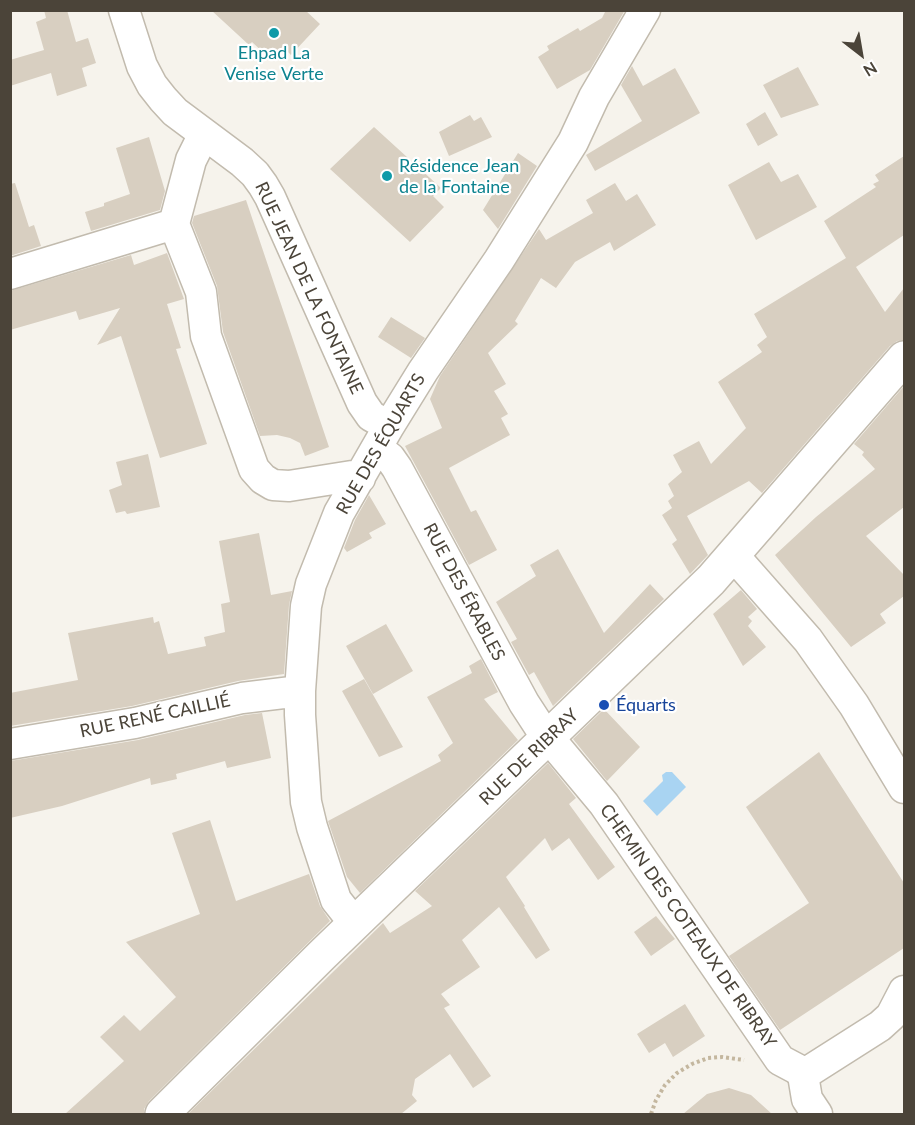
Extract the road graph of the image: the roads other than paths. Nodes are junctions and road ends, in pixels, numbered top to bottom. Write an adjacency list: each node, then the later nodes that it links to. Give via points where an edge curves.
1 (124, 10): 3 (street, RUE JEAN DE LA FONTAINE, via 152,85 175,112)
2 (645, 10): 7 (street, RUE DES ÉQUARTS, via 594,97 573,142)
3 (204, 134): 4 (street, via 191,160); 7 (street, RUE JEAN DE LA FONTAINE, via 242,162 263,185 362,403)
4 (174, 224): 5 (street); 8 (street, via 201,292 206,336 254,469 273,485)
5 (10, 274)
6 (904, 358): 9 (street, RUE DE RIBRAY)
7 (383, 437): 8 (street, RUE DES ÉQUARTS); 11 (street, RUE DES ÉRABLES, via 390,458 524,703)
8 (360, 478): 10 (street, RUE DES ÉQUARTS, via 339,513 311,584)
9 (734, 556): 11 (street, RUE DE RIBRAY); 13 (street, via 808,640 854,705)
10 (300, 691): 12 (street, RUE RENÉ CAILLIÉ, via 242,698 135,723); 14 (street, RUE DES ÉQUARTS, via 306,802 336,900)
11 (549, 738): 14 (street, RUE DE RIBRAY); 16 (street, CHEMIN DES COTEAUX DE RIBRAY, via 604,804 780,1060)
12 (10, 744)
13 (904, 788)
14 (355, 924): 17 (street, RUE DE RIBRAY)
15 (903, 997): 16 (street, via 880,1026)
16 (803, 1075): 18 (street, via 807,1099)
17 (162, 1114)
18 (817, 1114)

